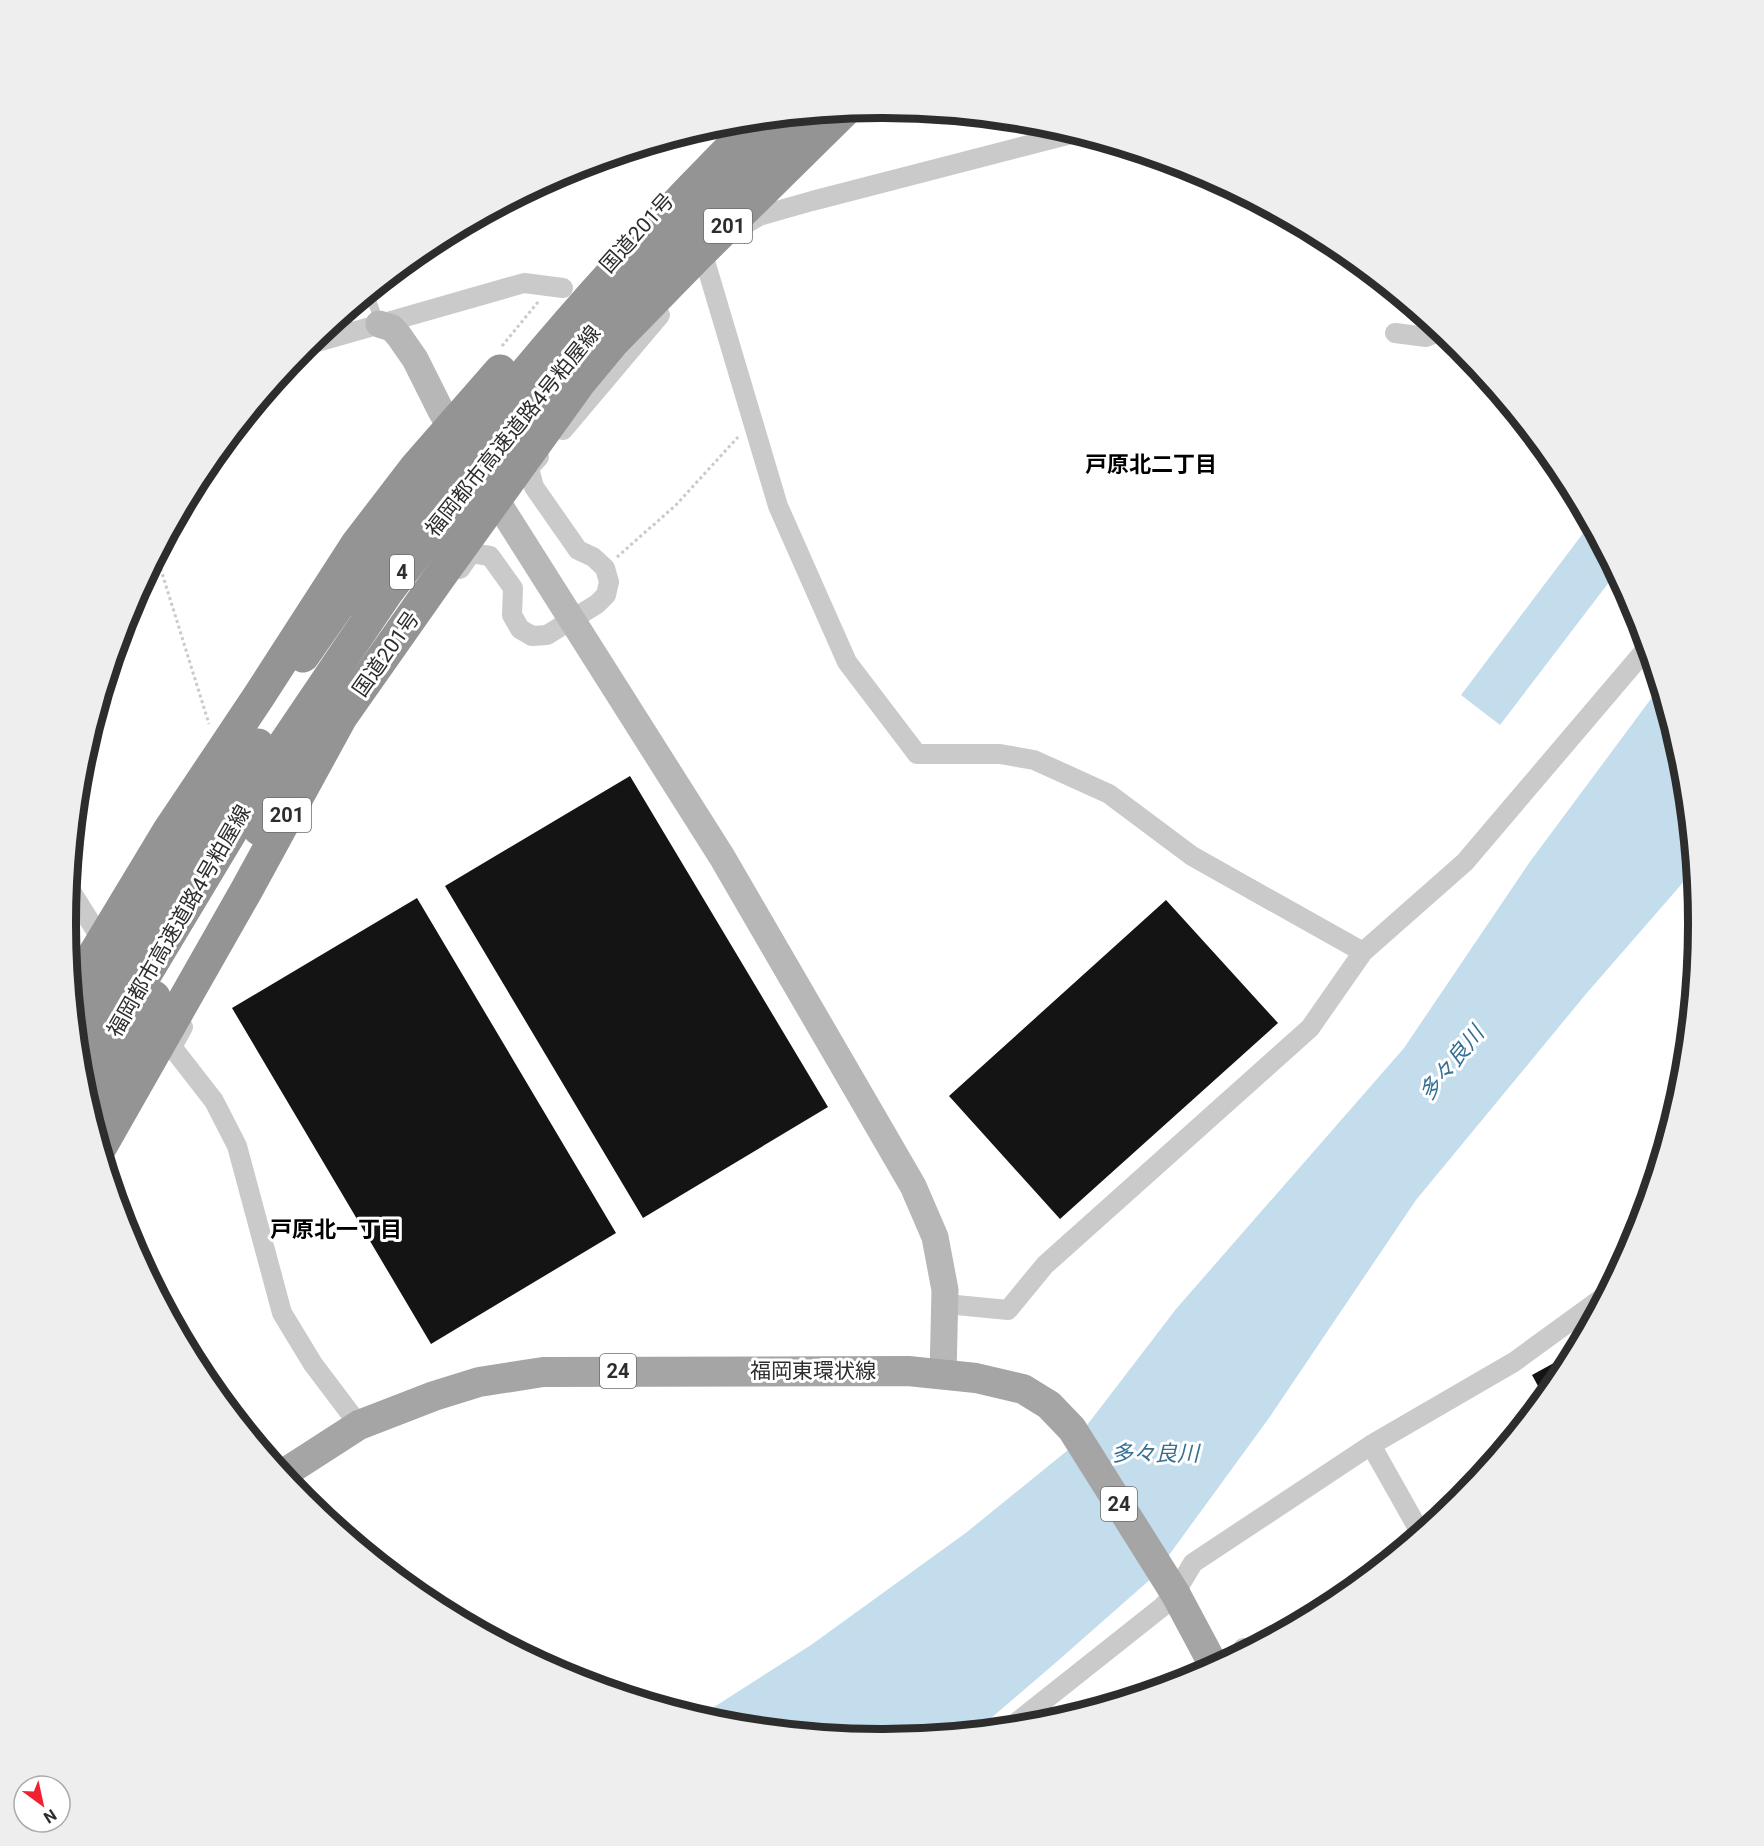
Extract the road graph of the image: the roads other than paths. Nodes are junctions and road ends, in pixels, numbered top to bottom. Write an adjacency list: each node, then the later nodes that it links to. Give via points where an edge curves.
1 (836, 119): 15 (highway, 国道201号 / 201, via 698,255)
2 (790, 123): 8 (highway, 福岡都市高速道路4号粕屋線 / 4, bridge)
3 (751, 129): 6 (highway, bridge)
4 (728, 133): 9 (highway, 国道201号)
5 (1058, 137): 7 (street, via 759,216 737,229)
6 (676, 204): 23 (highway, bridge, via 565,299 416,467 363,535 174,823); 25 (highway, bridge, via 489,418 394,542 282,706 200,836)
7 (705, 261): 15 (street); 22 (street, via 778,506 847,662 917,754 1000,754 1034,760 1109,794 1192,856)
8 (630, 288): 26 (highway, 福岡都市高速道路4号粕屋線 / 4, bridge, via 576,348 387,591 277,755); 27 (highway, bridge, via 634,295 505,463 331,713)
9 (573, 290): 11 (street, via 524,283); 15 (lane); 16 (highway, 国道201号)
10 (372, 300): 11 (lane)
11 (380, 324): 14 (street); 16 (street, via 392,328 415,359)
12 (1395, 333): 13 (street)
13 (1432, 335)
14 (327, 339)
15 (618, 351): 17 (highway, 国道201号 / 201, via 579,383); 18 (street, via 530,468 534,487 578,550 604,568 609,582 606,595)
16 (459, 441): 17 (street); 24 (highway, 国道201号, via 391,529 203,803)
17 (496, 499): 18 (street); 28 (highway, 国道201号 / 201, via 341,717)
18 (572, 620): 29 (street, via 722,857 913,1186 935,1237); 32 (street, via 547,634 532,636 520,629 512,615 513,588 490,556 471,554 335,739 172,1047 214,1101 237,1146 282,1314 313,1364)
19 (1641, 655): 22 (street, via 1465,862)
20 (77, 901): 21 (street)
21 (96, 931)
22 (1363, 952): 29 (street, via 1310,1028 1046,1265 1008,1310)
23 (79, 984)
24 (83, 1023)
25 (85, 1037)
26 (91, 1073)
27 (96, 1096)
28 (106, 1137)
29 (946, 1304): 31 (street)
30 (1590, 1307): 33 (street, via 1514,1362)
31 (944, 1375): 32 (main road, 福岡東環状線 / 24, via 908,1371 543,1372 478,1382); 36 (main road, 福岡東環状線 / 24, via 1023,1389 1048,1406 1072,1429)
32 (359, 1425): 34 (main road, 福岡東環状線 / 24)
33 (1371, 1444): 35 (street); 36 (street, via 1193,1563)
34 (290, 1469)
35 (1417, 1526)
36 (1171, 1586): 37 (main road, 福岡東環状線 / 24); 38 (street, via 1162,1607)
37 (1210, 1658)
38 (1025, 1715)

